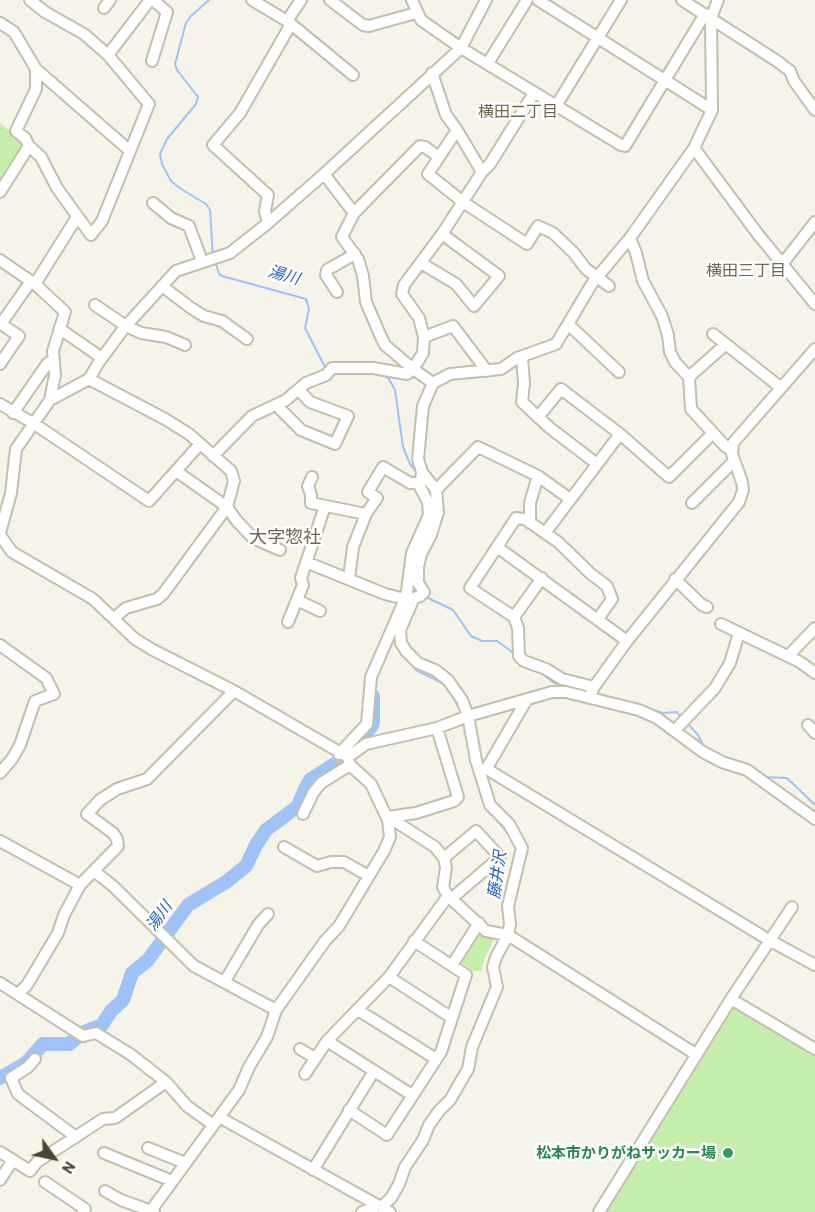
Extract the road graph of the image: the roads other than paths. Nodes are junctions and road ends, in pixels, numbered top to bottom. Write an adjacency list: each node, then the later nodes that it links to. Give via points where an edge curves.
1 (30, 0): 19 (street, via 84,34)
2 (252, 0): 15 (street)
3 (301, 0): 15 (street)
4 (330, 0): 13 (street, via 369,26)
5 (412, 0): 13 (street)
6 (486, 0): 18 (street)
7 (527, 0): 21 (street)
8 (538, 0): 17 (street)
9 (621, 0): 17 (street)
10 (682, 0): 14 (street)
11 (718, 0): 14 (street)
12 (148, 1): 19 (street); 20 (street, via 167,12)
13 (417, 13): 18 (street)
14 (708, 16): 25 (street); 28 (street); 29 (street, via 790,71)
15 (289, 23): 24 (street); 43 (street, via 240,113 213,146 268,195)
16 (0, 24): 22 (street, via 14,32)
17 (598, 38): 25 (street); 27 (street)
18 (461, 48): 21 (street); 23 (street)
19 (108, 55): 33 (street, via 148,104)
20 (152, 61)
21 (488, 63): 26 (street)
22 (36, 69): 31 (street, via 36,89 16,131); 33 (street)
23 (432, 73): 30 (street, via 446,115); 36 (street)
24 (353, 75)
25 (665, 81): 27 (street, via 625,146); 28 (street)
26 (534, 93): 27 (street); 35 (street)
27 (556, 106)
28 (712, 110): 32 (street)
29 (815, 110)
30 (457, 130): 34 (street); 35 (street)
31 (29, 146): 37 (street); 41 (street, via 41,156)
32 (694, 148): 45 (street); 50 (street)
33 (130, 151): 41 (street, via 102,220 91,235)
34 (439, 157): 38 (street, via 428,174); 40 (street, via 420,146)
35 (482, 172): 38 (street)
36 (324, 174): 40 (street); 43 (street)
37 (0, 192)
38 (463, 202): 44 (street); 51 (street, via 527,244 538,225 553,233)
39 (153, 203): 48 (street, via 189,226)
40 (354, 213): 46 (street, via 342,237)
41 (78, 217): 52 (street)
42 (815, 222): 50 (street)
43 (268, 223): 48 (street, via 230,253)
44 (442, 234): 49 (street); 49 (street, via 499,276 474,306 456,284)
45 (630, 238): 51 (street); 74 (street, via 643,281 662,316 670,352)
46 (355, 254): 55 (street, via 327,270); 71 (street, via 366,303 385,345)
47 (0, 260): 52 (street)
48 (202, 261): 53 (street, via 176,271)
49 (421, 263): 62 (street, via 402,294 418,318)
50 (783, 263): 56 (street)
51 (596, 278): 54 (street); 58 (street)
52 (33, 283): 60 (street, via 65,312); 70 (street, via 1,324 19,336)
53 (162, 286): 59 (street); 63 (street, via 191,308 222,321)
54 (609, 286)
55 (337, 292)
56 (815, 304)
57 (95, 305): 59 (street)
58 (568, 324): 67 (street, via 556,344); 73 (street)
59 (126, 326): 65 (street); 68 (street)
60 (60, 329): 68 (street); 69 (street)
61 (713, 334): 64 (street)
62 (424, 337): 71 (street, via 423,353); 72 (street, via 453,326)
63 (248, 339)
64 (726, 344): 74 (street); 77 (street)
65 (185, 345)
66 (815, 349): 77 (street)
67 (522, 357): 72 (street, via 501,369); 83 (street, via 522,402)
68 (102, 358): 75 (street)
69 (54, 359): 79 (street); 82 (street)
70 (0, 364)
71 (413, 369): 76 (street); 78 (street, via 407,374 373,368 332,368)
72 (487, 371): 76 (street, via 450,374)
73 (619, 372)
74 (689, 377): 85 (street, via 691,409)
75 (89, 379): 79 (street); 87 (street, via 165,419)
76 (433, 383): 94 (street, via 423,406 418,459)
77 (780, 387): 89 (street, via 737,437)
78 (299, 390): 81 (street); 81 (street, via 310,402 348,416 335,444 301,430)
79 (50, 400): 84 (street)
80 (0, 404): 82 (street)
81 (276, 405): 88 (street, via 252,416)
82 (13, 413): 84 (street)
83 (538, 417): 86 (street, via 561,389); 90 (street)
84 (33, 423): 91 (street, via 149,501); 103 (street, via 16,449 11,493)
85 (713, 433): 86 (street, via 669,477); 89 (street)
86 (620, 434): 90 (street)
87 (200, 444): 88 (street); 91 (street)
88 (213, 456): 99 (street, via 231,471 234,481)
89 (733, 456): 97 (street); 109 (street, via 742,482 739,502)
90 (597, 464): 96 (street)
91 (176, 471): 99 (street)
92 (538, 476): 95 (street, via 478,447); 96 (street); 101 (street, via 530,503)
93 (312, 477): 98 (street, via 308,486 311,502)
94 (421, 477): 95 (street); 100 (street, via 410,483 383,467 368,492 377,498); 110 (street, via 420,487 428,502 429,515 412,553)
95 (436, 490): 129 (street, via 436,520 418,567 418,583 424,592 414,598 400,630 401,643 412,658 448,680)
96 (570, 499): 102 (street)
97 (692, 503)
98 (325, 506): 100 (street); 106 (street)
99 (227, 507): 105 (street, via 253,538); 115 (street, via 163,594 126,608)
100 (366, 514): 107 (street, via 353,547)
101 (530, 523): 102 (street); 104 (street, via 516,518)
102 (545, 533): 116 (street, via 607,585 612,599)
103 (0, 534): 115 (street, via 12,552 93,599)
104 (497, 547): 108 (street); 114 (street, via 470,588)
105 (280, 550)
106 (306, 562): 107 (street); 111 (street)
107 (349, 578): 110 (street)
108 (542, 578): 114 (street); 116 (street)
109 (675, 579): 112 (street); 121 (street)
110 (405, 599): 132 (street, via 371,676 367,724)
111 (297, 600): 113 (street); 117 (street)
112 (707, 607)
113 (320, 610)
114 (514, 617): 125 (street, via 519,656 524,661 562,679)
115 (114, 618): 126 (street, via 153,650)
116 (598, 619): 121 (street)
117 (288, 622)
118 (721, 624): 120 (street)
119 (815, 628): 123 (street)
120 (739, 633): 123 (street); 131 (street, via 730,663 715,688)
121 (627, 641): 125 (street)
122 (0, 645): 133 (street, via 46,678 54,694 35,701 20,745)
123 (788, 656): 124 (street)
124 (815, 673)
125 (594, 687): 127 (street)
126 (234, 691): 132 (street); 140 (street, via 147,779 117,789 87,814 113,833 118,846)
127 (589, 698): 128 (street, via 552,692); 131 (street, via 639,710)
128 (526, 701): 129 (street); 149 (street, via 488,766 490,771)
129 (468, 716): 130 (street); 147 (street, via 490,805 508,824 522,848 508,906 510,924)
130 (437, 728): 132 (street, via 366,744); 135 (street, via 458,797)
131 (675, 730): 136 (street, via 703,752 747,770)
132 (346, 758): 134 (street, via 313,793); 135 (street, via 371,784)
133 (0, 773)
134 (303, 814)
135 (388, 819): 139 (street, via 423,838); 141 (street, via 390,837)
136 (815, 819)
137 (0, 841): 142 (street)
138 (284, 847): 141 (street, via 317,866 345,862)
139 (444, 858): 143 (street, via 443,887); 143 (street, via 476,831 500,857)
140 (94, 871): 142 (street); 153 (street, via 194,966)
141 (369, 876): 157 (street, via 339,926)
142 (80, 885): 155 (street, via 58,933 27,986)
143 (449, 898): 146 (street); 148 (street)
144 (792, 907): 149 (street)
145 (268, 914): 153 (street)
146 (479, 924): 147 (street, via 486,931); 150 (street)
147 (504, 935): 163 (street); 184 (street, via 494,967 497,987 472,1047 468,1069 450,1101 429,1125)
148 (414, 940): 150 (street); 152 (street)
149 (770, 940): 151 (street); 156 (street)
150 (452, 965): 159 (street, via 466,975)
151 (815, 965)
152 (389, 977): 158 (street); 159 (street)
153 (225, 981): 157 (street)
154 (0, 983): 155 (street)
155 (18, 994): 169 (street, via 82,1036 96,1033 114,1043)
156 (731, 999): 162 (street); 163 (street)
157 (276, 1010): 172 (street, via 239,1090)
158 (358, 1010): 160 (street); 166 (street)
159 (452, 1018): 166 (street)
160 (327, 1041): 164 (street); 167 (street)
161 (300, 1049): 164 (street)
162 (815, 1049)
163 (697, 1055): 188 (street)
164 (315, 1058): 168 (street)
165 (35, 1059): 173 (street, via 10,1078 18,1094)
166 (436, 1059): 170 (street)
167 (374, 1071): 170 (street); 171 (street)
168 (305, 1074)
169 (166, 1082): 172 (street, via 187,1106); 173 (street, via 115,1118 103,1119)
170 (412, 1095): 171 (street, via 387,1135)
171 (349, 1110): 179 (street)
172 (216, 1121): 178 (street); 179 (street)
173 (76, 1137): 177 (street, via 37,1162 30,1171)
174 (148, 1148): 178 (street)
175 (0, 1152): 177 (street)
176 (104, 1153): 181 (street)
177 (13, 1160): 180 (street)
178 (185, 1163): 181 (street)
179 (313, 1170): 184 (street)
180 (0, 1180)
181 (172, 1181): 185 (street)
182 (45, 1182): 186 (street, via 85,1209)
183 (105, 1191): 185 (street)
184 (383, 1208): 187 (street)
185 (152, 1211)
186 (83, 1212)
187 (362, 1212)
188 (598, 1212)

